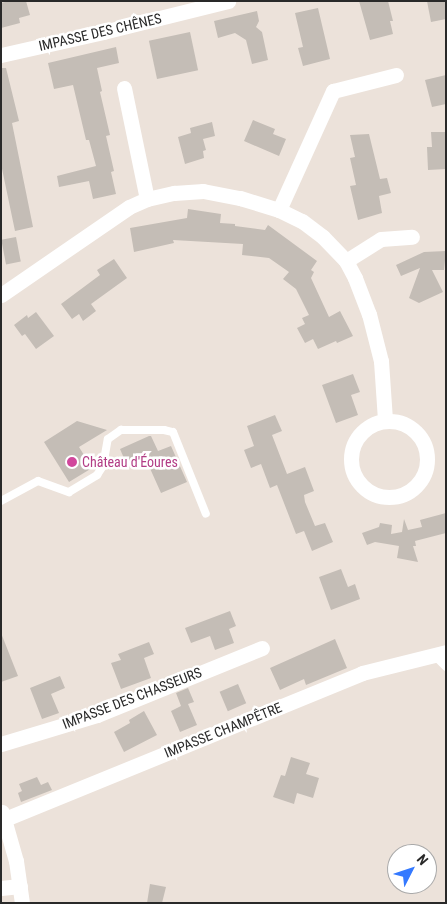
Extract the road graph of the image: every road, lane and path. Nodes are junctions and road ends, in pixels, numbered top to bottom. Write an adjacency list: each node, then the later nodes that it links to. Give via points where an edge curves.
1 (228, 1): 2 (street, IMPASSE DES CHÊNES)
2 (1, 54)
3 (396, 75): 6 (street, via 333,91)
4 (124, 88): 5 (street)
5 (148, 199): 6 (street, via 203,191); 9 (street, via 129,207)
6 (279, 210): 8 (street, via 302,221)
7 (412, 237): 8 (street, via 381,239)
8 (346, 261): 10 (street, via 369,314 382,361)
9 (1, 295)
10 (385, 420): 10 (street, via 361,432 350,456 352,470 367,491 393,497 406,494 417,486 428,461 420,436 404,424)
11 (1, 502): 12 (lane, via 38,481 69,492 97,475 103,466 108,439 121,430 164,430 173,432)
12 (206, 514)
13 (262, 648): 16 (street, IMPASSE DES CHASSEURS, via 97,714)
14 (440, 654): 15 (lane); 17 (street, IMPASSE CHAMPÊTRE, via 362,673)
15 (446, 667)
16 (1, 744)
17 (3, 815): 18 (street)
18 (20, 886): 19 (street); 20 (street)
19 (1, 888)
20 (22, 903)

